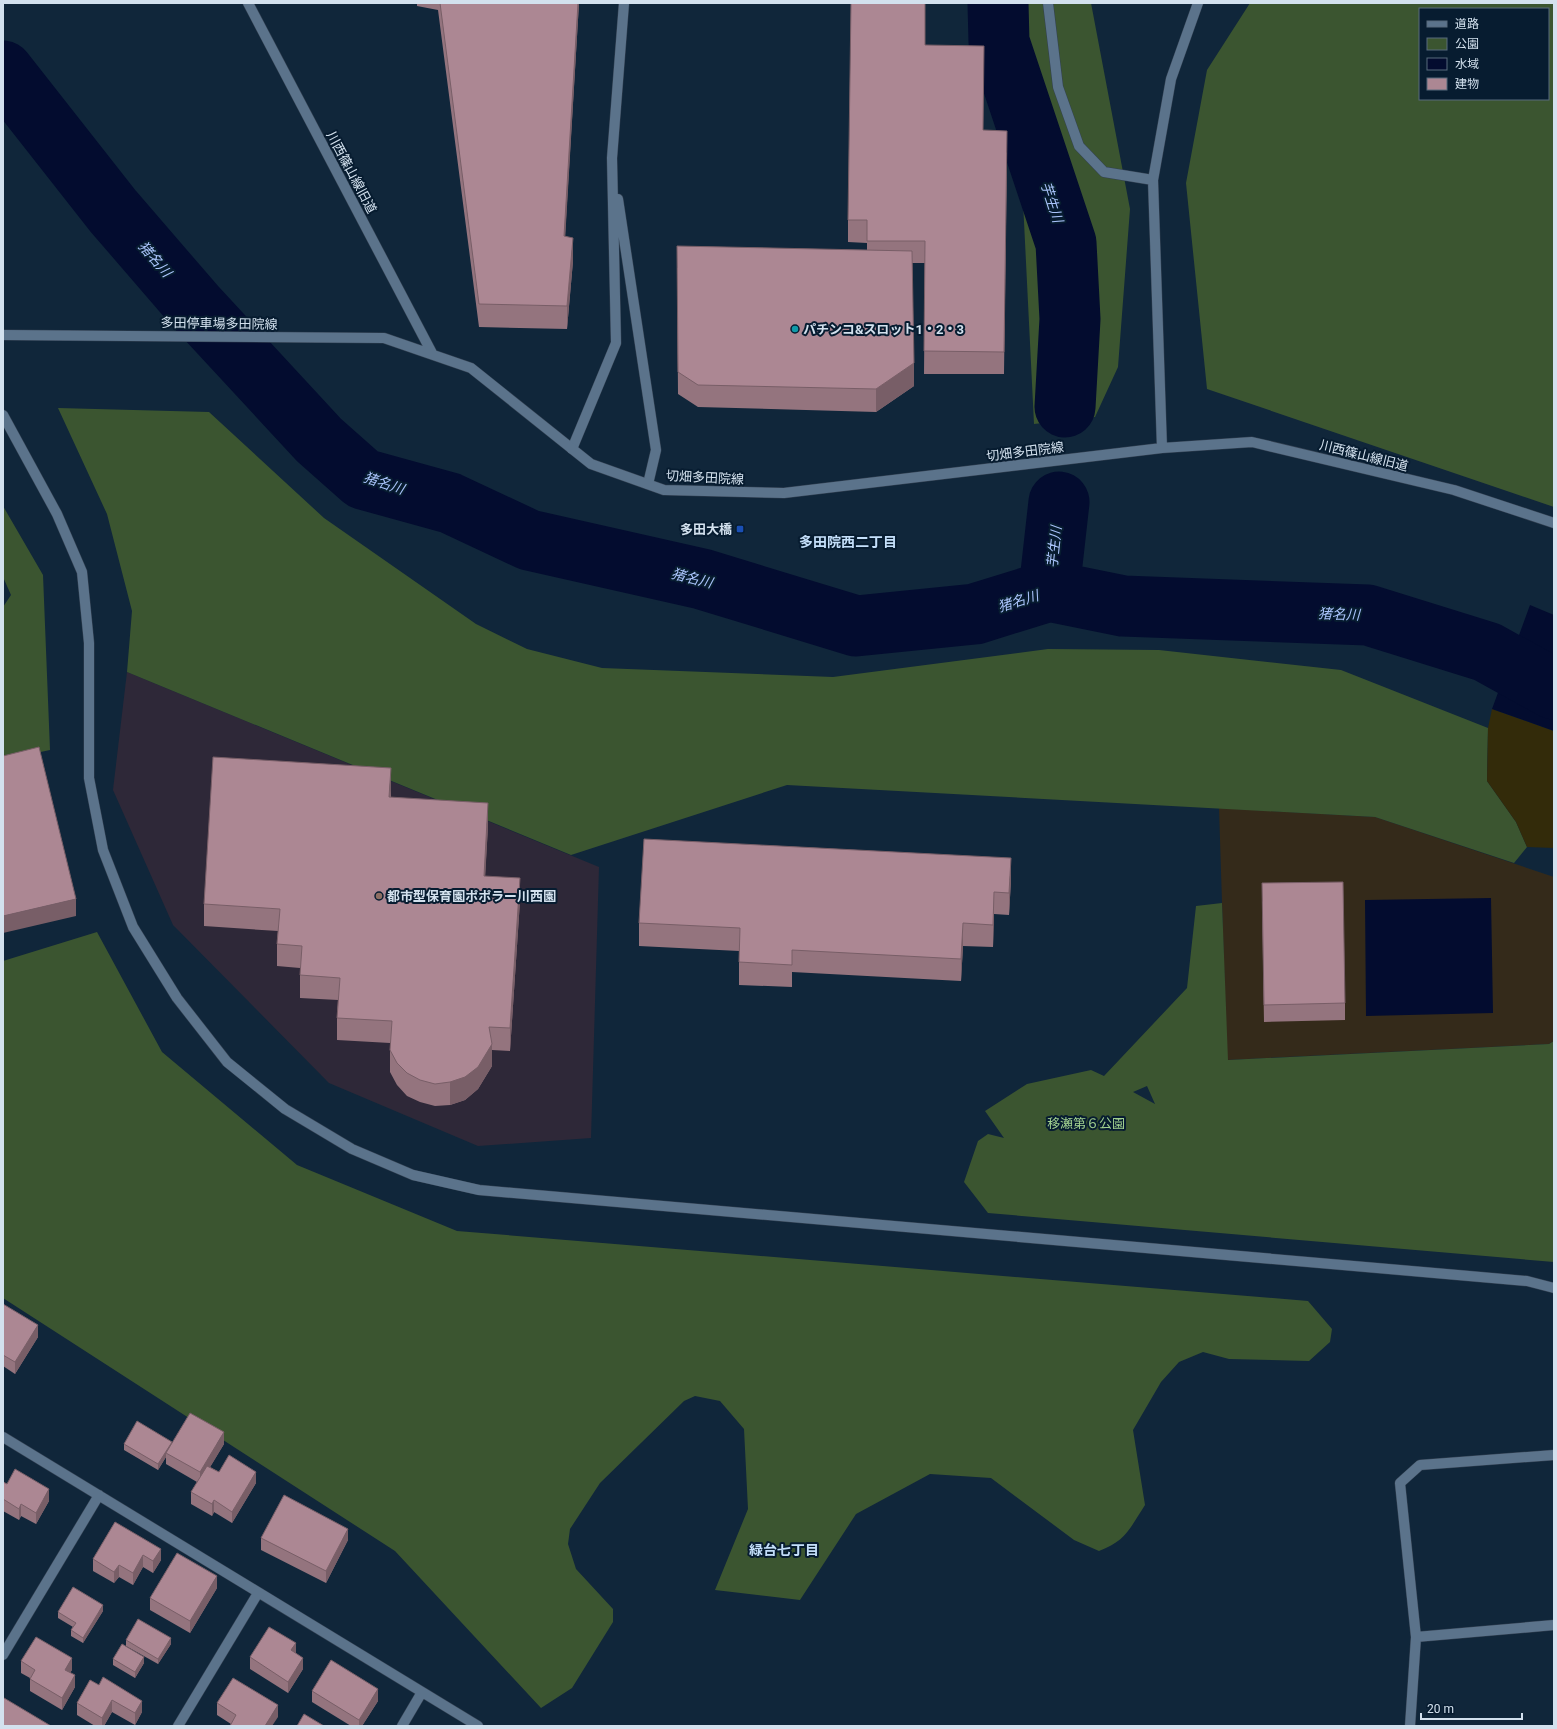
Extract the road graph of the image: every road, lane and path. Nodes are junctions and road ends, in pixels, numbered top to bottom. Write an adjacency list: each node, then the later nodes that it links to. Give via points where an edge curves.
1 (248, 3): 8 (street, 川西篠山線旧道)
2 (624, 3): 5 (street)
3 (1048, 3): 6 (street, via 1058,87 1080,146 1104,172)
4 (1198, 3): 6 (street, via 1171,79)
5 (612, 158): 11 (street, via 616,343); 12 (street, via 656,450)
6 (1153, 180): 10 (street)
7 (3, 335): 8 (street, 多田停車場多田院線, via 384,338)
8 (432, 353): 11 (street, 切畑多田院線, via 471,368)
9 (3, 415): 14 (street, via 57,514 82,572 89,643 88,778 103,850 133,927 177,998 227,1062 285,1109 352,1149 413,1174 479,1190 1527,1281)
10 (1162, 448): 12 (street, 切畑多田院線, via 784,493 664,490); 13 (street, 川西篠山線旧道, via 1252,442 1454,490)
11 (572, 449): 12 (street, 切畑多田院線, via 591,464)
12 (648, 484)
13 (1554, 523)
14 (1554, 1288)
15 (3, 1437): 17 (street)
16 (1554, 1455): 20 (street, via 1420,1465 1400,1484)
17 (99, 1495): 18 (street); 21 (street)
18 (258, 1593): 22 (street); 23 (street)
19 (1554, 1625): 20 (street)
20 (1416, 1637): 26 (street)
21 (3, 1655)
22 (422, 1692): 24 (street); 25 (street)
23 (178, 1726)
24 (402, 1726)
25 (478, 1726)
26 (1410, 1726)

